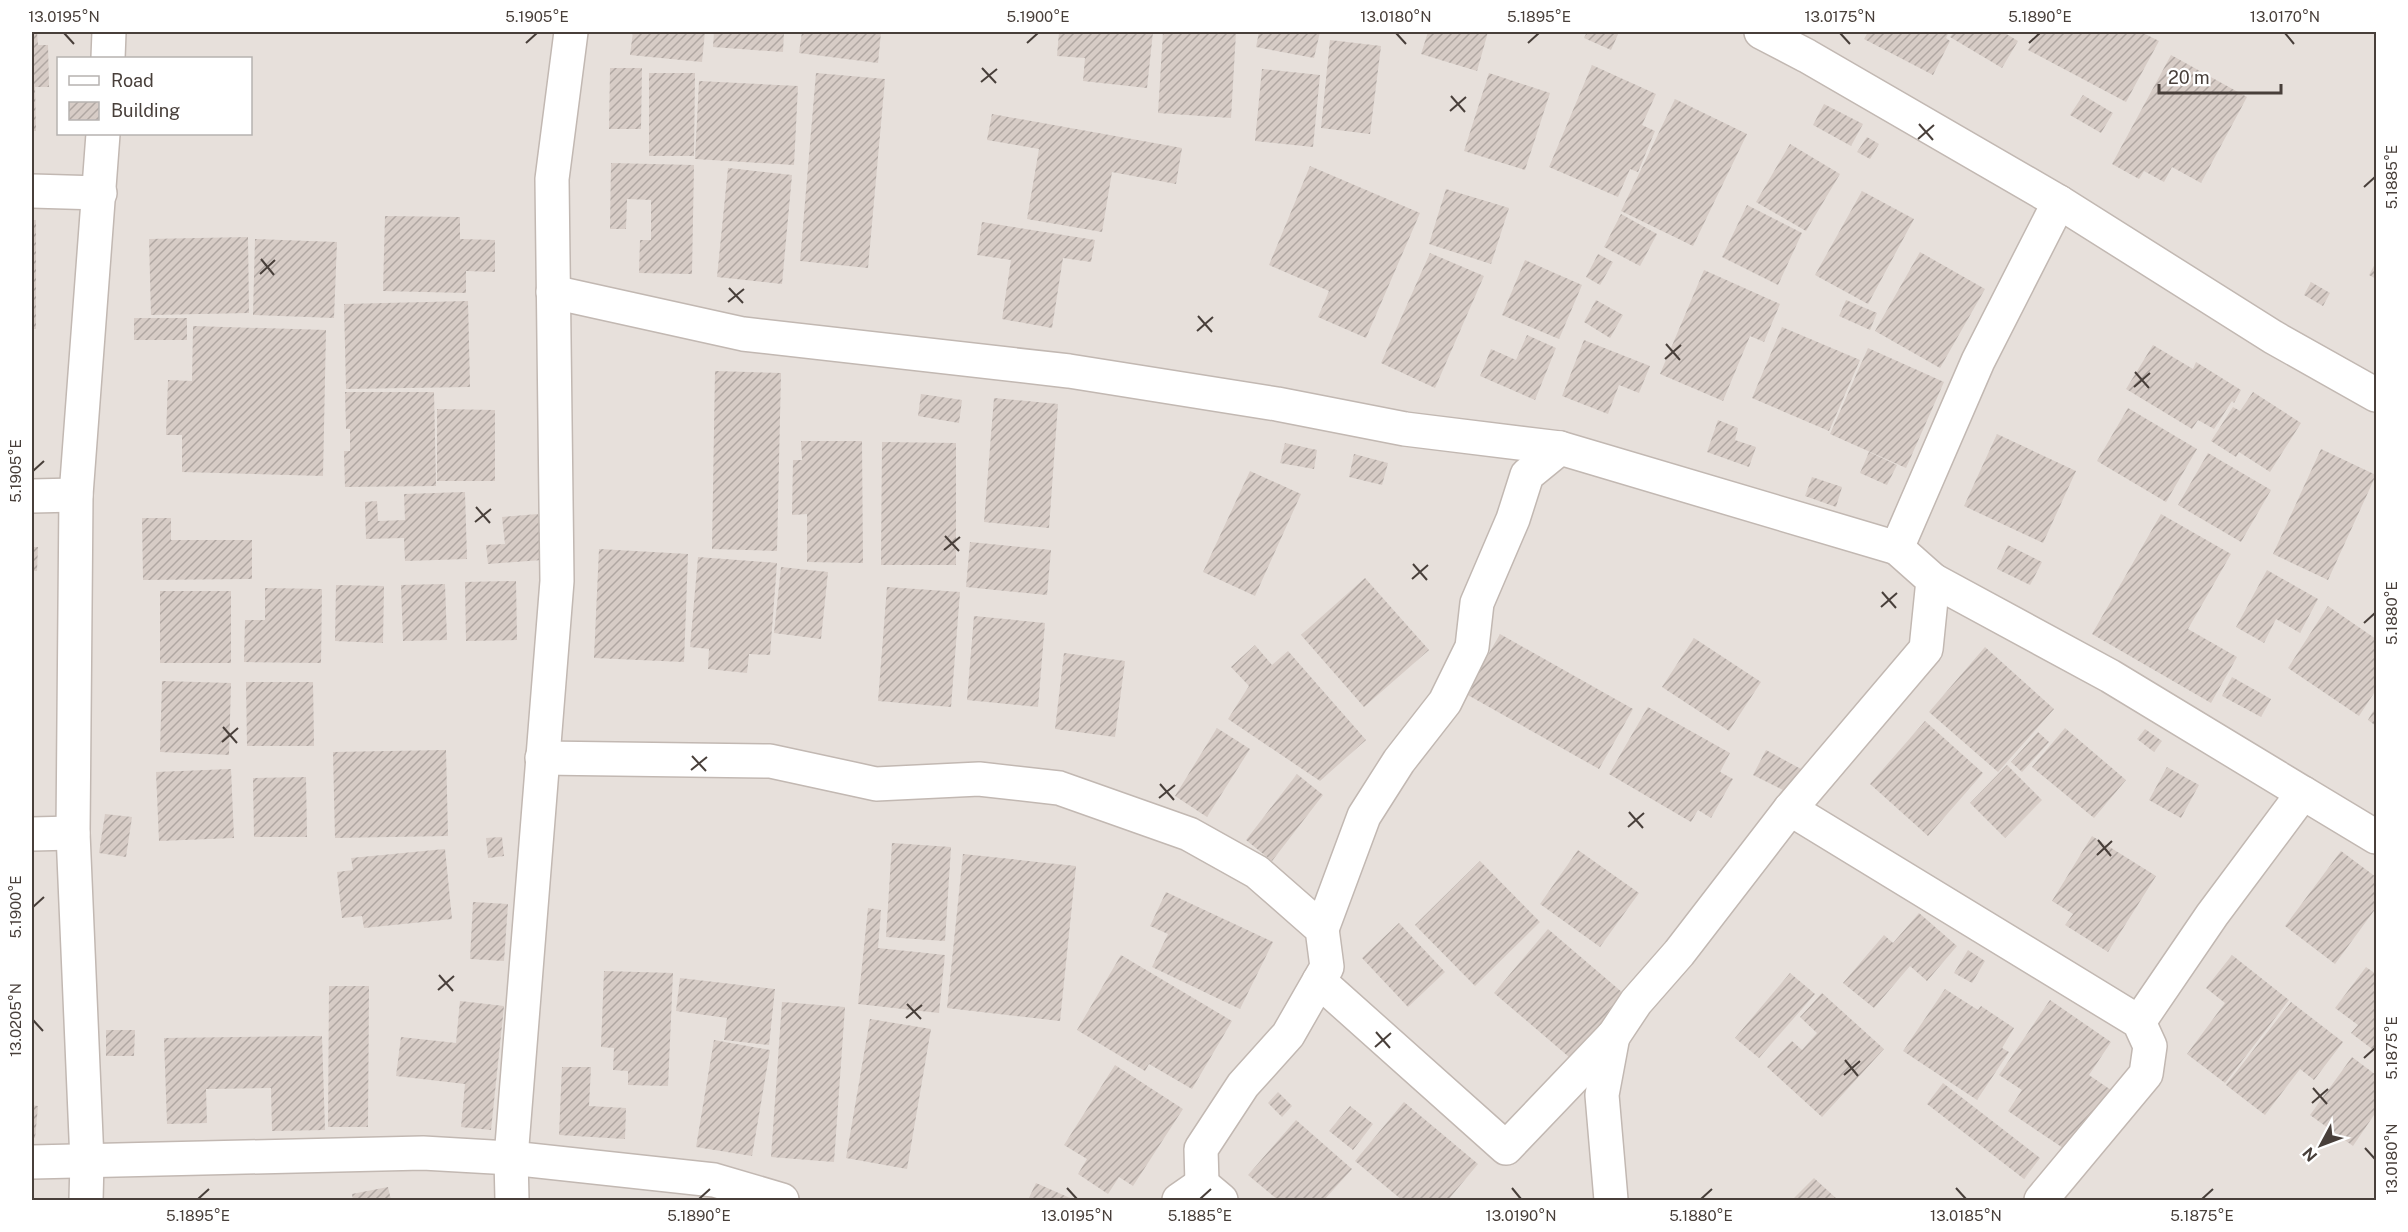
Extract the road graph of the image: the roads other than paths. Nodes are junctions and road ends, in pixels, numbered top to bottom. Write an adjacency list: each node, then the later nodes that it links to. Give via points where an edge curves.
1 (110, 32): 4 (street)
2 (571, 32): 9 (street, via 552,179)
3 (1761, 32): 8 (street)
4 (108, 57)
5 (103, 135): 7 (street)
6 (32, 191): 7 (street)
7 (100, 193): 12 (street)
8 (2059, 202): 10 (street, via 2273,338); 14 (street, via 1978,361)
9 (553, 292): 11 (street, via 743,334 1069,371 1405,429); 16 (street, via 557,581)
10 (2376, 395)
11 (1560, 448): 14 (street); 22 (street, via 1527,475 1477,603 1472,647 1445,702 1399,761 1364,816)
12 (76, 495): 13 (street); 19 (street)
13 (32, 496)
14 (1897, 548): 15 (street)
15 (1933, 580): 17 (street, via 2110,676); 18 (street, via 1926,649)
16 (542, 758): 22 (street, via 770,761 876,784 979,779 1059,788 1189,834 1257,872); 26 (street)
17 (2303, 793): 21 (street); 24 (street)
18 (1790, 809): 24 (street); 25 (street)
19 (74, 833): 20 (street); 27 (street)
20 (32, 834)
21 (2376, 837)
22 (1322, 929): 23 (street, via 1327,967)
23 (1319, 981): 25 (street, via 1506,1148); 29 (street, via 1288,1035 1243,1085 1201,1149)
24 (2139, 1022): 34 (street, via 2150,1046 2146,1074)
25 (1614, 1035): 33 (street, via 1602,1095)
26 (511, 1158): 27 (street, via 423,1153); 31 (street); 32 (street, via 714,1180)
27 (87, 1161): 28 (street); 30 (street)
28 (32, 1162)
29 (1201, 1195)
30 (86, 1200)
31 (512, 1200)
32 (782, 1200)
33 (1611, 1200)
34 (2041, 1200)

